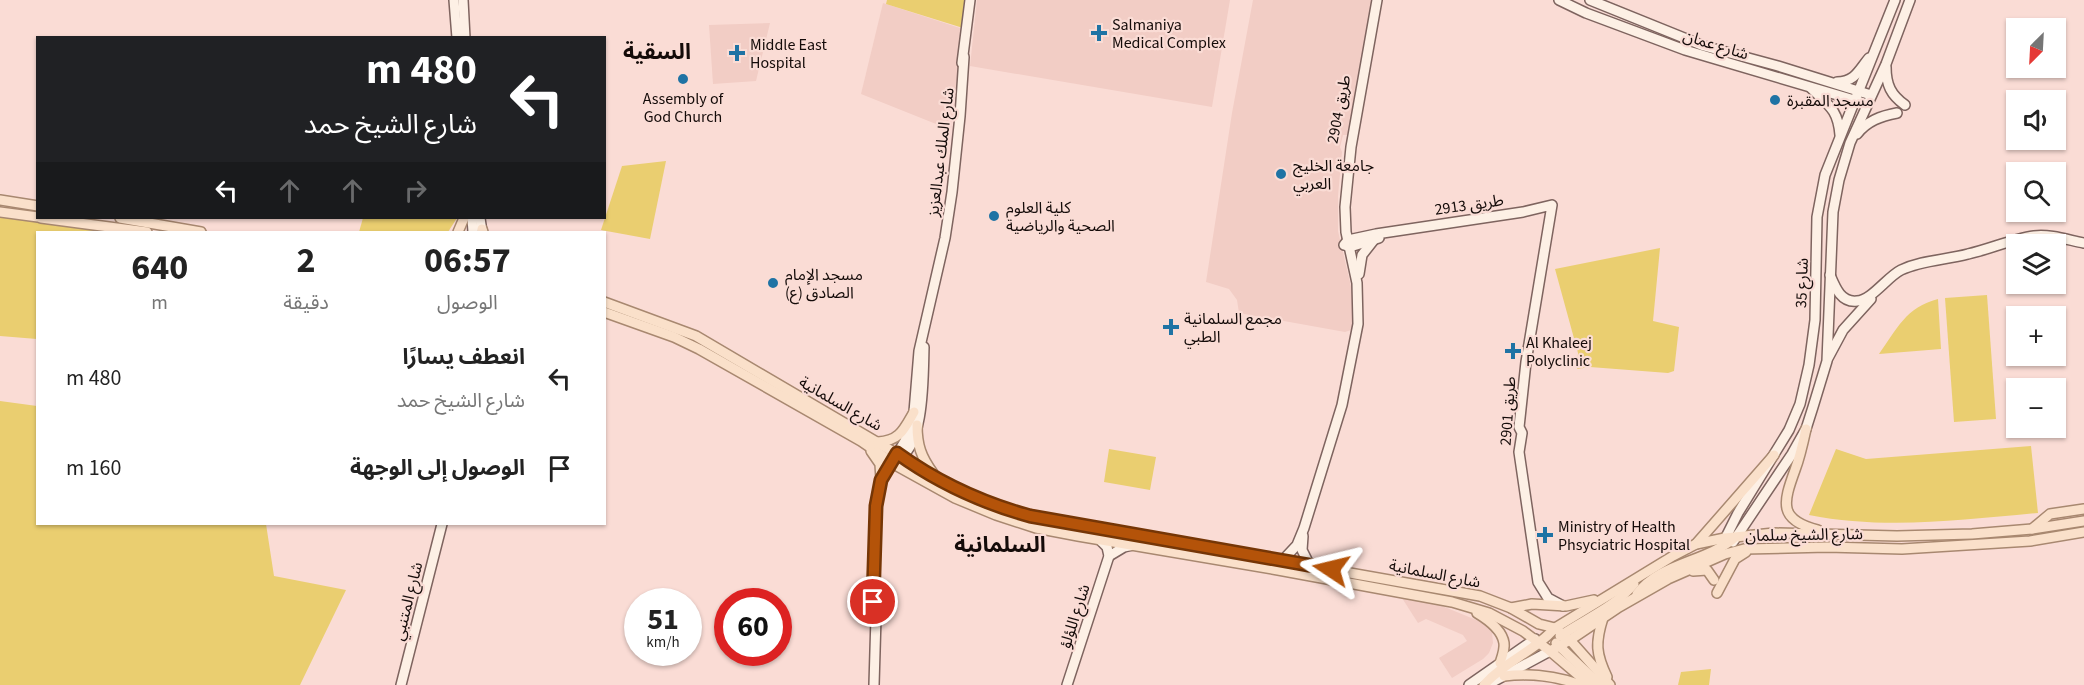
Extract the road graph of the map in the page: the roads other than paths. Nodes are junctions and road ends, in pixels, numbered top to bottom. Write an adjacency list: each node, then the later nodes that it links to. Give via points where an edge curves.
1 (454, 0): 9 (street)
2 (463, 0): 10 (street)
3 (970, 0): 40 (street, شارع الملك عبدالعزيز, via 957,152 945,238)
4 (1376, 0): 33 (street, طريق 2904, via 1351,125 1340,205)
5 (1559, 0): 14 (street, شارع عمان, via 1685,51)
6 (1590, 0): 13 (street, شارع عمان, via 1704,46)
7 (1895, 0): 11 (street, شارع 35)
8 (1910, 0): 12 (street, شارع 35)
9 (457, 36)
10 (465, 36)
11 (1876, 49): 13 (street, via 1851,80); 15 (street, شارع 35)
12 (1887, 64): 16 (street, شارع 35); 17 (street, via 1891,93)
13 (1827, 81): 15 (street, شارع عمان)
14 (1809, 86): 15 (street, شارع عمان); 19 (street, via 1834,109)
15 (1857, 96): 16 (street, شارع عمان); 19 (street, شارع 35)
16 (1869, 100): 20 (street, شارع 35)
17 (1905, 105)
18 (1897, 114): 20 (street, via 1879,117 1865,125)
19 (1840, 137): 48 (street, شارع 35, via 1825,175 1817,217 1815,320 1809,365 1800,404)
20 (1850, 143): 34 (street, شارع 35, via 1833,212)
21 (0, 200): 23 (main road)
22 (1552, 205): 30 (street, طريق 2913); 74 (street, طريق 2901, via 1526,362 1519,446 1538,582 1548,598)
23 (36, 206)
24 (0, 212): 25 (main road)
25 (36, 217)
26 (53, 219): 28 (main road)
27 (126, 219): 29 (main road)
28 (140, 231)
29 (195, 231)
30 (1389, 232): 31 (street, طريق 2913); 33 (street, طريق 2913)
31 (1374, 240): 33 (street, طريق 2913); 36 (street, via 1362,255)
32 (2084, 243): 35 (street, via 2034,236 1926,262)
33 (1346, 244): 36 (street, طريق 2904); 39 (street, طريق 2904, via 1355,302)
34 (1829, 273): 35 (street, via 1838,291 1853,302 1864,299); 41 (street, شارع 35)
35 (1895, 274): 41 (street, via 1851,320)
36 (1357, 283): 39 (street, طريق 2904, via 1359,312)
37 (606, 303): 46 (main road, شارع السلمانية, via 696,336)
38 (606, 314): 45 (main road, شارع السلمانية, via 699,349)
39 (1355, 332): 55 (street, طريق 2904, via 1342,405)
40 (924, 336): 42 (street, شارع الملك عبدالعزيز); 43 (street, شارع الملك عبدالعزيز, via 924,377)
41 (1827, 361): 44 (street, شارع 35)
42 (914, 412): 46 (main road, via 900,435 888,442); 47 (street, شارع الملك عبدالعزيز)
43 (917, 425): 47 (street, شارع الملك عبدالعزيز, via 911,445); 50 (main road, via 917,444)
44 (1806, 429): 58 (main road, via 1786,491 1786,506 1798,523); 61 (street, شارع 35, via 1778,476)
45 (861, 441): 49 (main road, شارع السلمانية); 51 (main road, via 876,456)
46 (878, 442): 47 (main road, شارع السلمانية)
47 (900, 455): 49 (street, شارع الملك عبدالعزيز); 50 (main road, شارع السلمانية)
48 (1774, 455): 60 (main road); 61 (street, شارع 35, via 1738,513)
49 (891, 462): 51 (street, شارع الملك عبدالعزيز); 59 (main road, شارع السلمانية, via 996,516)
50 (936, 477): 65 (main road, شارع السلمانية, via 982,501 1030,516)
51 (881, 480): 82 (street, شارع الملك عبدالعزيز, via 873,583)
52 (2084, 509): 56 (main road, via 2050,514)
53 (2084, 521): 56 (main road, شارع الشيخ سلمان)
54 (442, 525): 81 (street, شارع المتنبي)
55 (1304, 528): 65 (street, طريق 2904, via 1297,545); 66 (street, طريق 2904, via 1302,550)
56 (2032, 529): 58 (main road, شارع الشيخ سلمان, via 1897,536)
57 (2084, 532): 63 (main road, شارع الشيخ سلمان, via 2030,541 1912,548)
58 (1836, 533): 61 (main road, شارع الشيخ سلمان, via 1774,533)
59 (1099, 539): 62 (main road, شارع السلمانية); 64 (street)
60 (1696, 544): 61 (main road, شارع الشيخ سلمان); 67 (main road, شارع الشيخ سلمان)
61 (1726, 544): 63 (main road, شارع الشيخ سلمان); 68 (main road, شارع الشيخ سلمان, via 1716,558); 72 (main road, via 1655,577)
62 (1133, 545): 64 (street); 73 (main road, شارع السلمانية)
63 (1757, 548): 70 (main road, via 1735,559)
64 (1109, 556): 83 (street, شارع اللؤلؤ)
65 (1282, 561): 66 (main road, شارع السلمانية)
66 (1310, 566): 76 (main road, شارع السلمانية, via 1463,593)
67 (1638, 578): 71 (main road, شارع الشيخ سلمان); 78 (main road, via 1625,594)
68 (1668, 579): 69 (main road, via 1703,569); 72 (main road, شارع الشيخ سلمان)
69 (1714, 580)
70 (1717, 593)
71 (1608, 596): 74 (main road); 78 (main road, شارع الشيخ سلمان, via 1567,621)
72 (1634, 598): 77 (main road, شارع الشيخ سلمان)
73 (1452, 602): 75 (main road, شارع السلمانية); 78 (main road, via 1466,599 1486,603)
74 (1566, 606): 76 (main road, via 1532,604)
75 (1469, 608): 78 (main road, شارع السلمانية); 79 (main road, via 1502,636)
76 (1511, 608): 78 (main road, شارع السلمانية, via 1539,624)
77 (1603, 618): 78 (main road, شارع الشيخ سلمان); 89 (main road, via 1597,648)
78 (1552, 639): 79 (street, شارع الشيخ سلمان); 80 (street, شارع الشيخ سلمان); 85 (main road, via 1495,674); 87 (main road); 88 (main road); 89 (main road)
79 (1500, 663): 84 (street, شارع الشيخ سلمان)
80 (1504, 676): 85 (street, شارع الشيخ سلمان); 86 (main road, via 1544,676)
81 (401, 685)
82 (874, 685)
83 (1067, 685)
84 (1469, 685)
85 (1486, 685)
86 (1581, 685)
87 (1590, 685)
88 (1600, 685)
89 (1610, 685)

